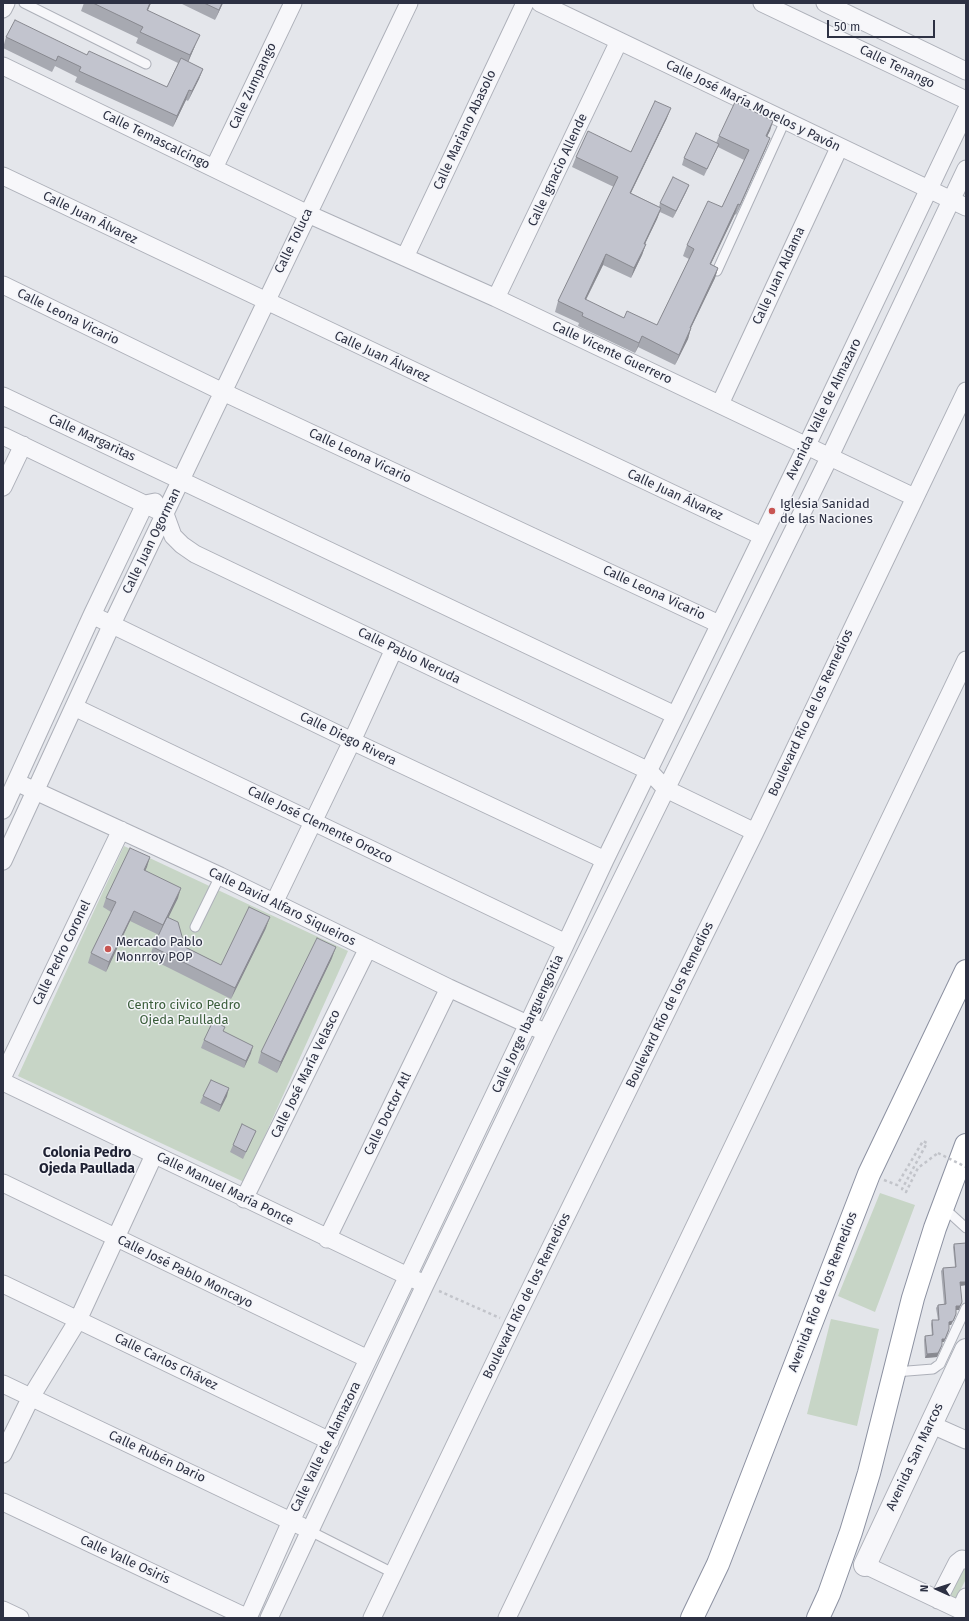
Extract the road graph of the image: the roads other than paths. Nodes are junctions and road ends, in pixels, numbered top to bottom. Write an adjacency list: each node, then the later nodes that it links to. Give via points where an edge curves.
1 (6, 3): 9 (street)
2 (24, 3): 11 (lane)
3 (293, 3): 18 (street, Calle Zumpango)
4 (409, 3): 23 (street, Calle Toluca)
5 (525, 3): 24 (street, Calle Mariano Abasolo)
6 (540, 3): 10 (street, Calle José María Morelos y Pavón)
7 (762, 3): 14 (street, Calle Tenango)
8 (825, 3): 13 (street, Calle Tenango)
9 (3, 9)
10 (619, 41): 16 (street, Calle José María Morelos y Pavón); 27 (street, Calle Ignacio Allende)
11 (146, 64)
12 (3, 66): 18 (street, Calle Temascalcingo)
13 (966, 71)
14 (966, 100)
15 (966, 111): 21 (street, Avenida Valle de Almazaro)
16 (785, 121): 17 (street, Calle José María Morelos y Pavón); 25 (lane)
17 (839, 148): 21 (street, Calle José María Morelos y Pavón); 32 (street, Calle Juan Aldama)
18 (214, 168): 23 (street, Calle Temascalcingo)
19 (966, 169): 22 (street, Avenida Valle de Almazaro)
20 (3, 176): 28 (street, Calle Juan Álvarez)
21 (929, 188): 22 (street, Calle José María Morelos y Pavón); 35 (street, Avenida Valle de Almazaro)
22 (959, 203): 36 (street, Avenida Valle de Almazaro)
23 (308, 214): 24 (street, Calle Vicente Guerrero); 28 (street, Calle Toluca)
24 (405, 257): 27 (street, Calle Vicente Guerrero)
25 (717, 271)
26 (3, 285): 30 (street, Calle Leona Vicario)
27 (496, 298): 32 (street, Calle Vicente Guerrero)
28 (265, 302): 30 (street, Calle Toluca); 42 (street, Calle Juan Álvarez)
29 (966, 391): 39 (street, Boulevard Río de los Remedios)
30 (223, 392): 37 (street, Calle Toluca); 45 (street, Calle Leona Vicario)
31 (3, 396): 37 (street, Calle Margaritas)
32 (720, 404): 35 (street, Calle Vicente Guerrero)
33 (3, 436): 34 (street)
34 (23, 445): 38 (street); 40 (street)
35 (807, 445): 36 (street, Calle Vicente Guerrero); 42 (street, Avenida Valle de Almazaro)
36 (830, 456): 39 (street, Calle Vicente Guerrero); 53 (street, Avenida Valle de Almazaro)
37 (181, 480): 40 (street, Calle Juan Ogorman, via 167,495 156,502); 41 (street, Calle Juan Ogorman); 49 (street)
38 (3, 487)
39 (914, 497): 58 (street, Boulevard Río de los Remedios)
40 (145, 504): 41 (street); 43 (street, Calle Juan Ogorman)
41 (165, 514): 44 (street, Calle Juan Ogorman); 46 (street, Calle Pablo Neruda, via 173,536 195,554)
42 (762, 536): 45 (street, Avenida Valle de Almazaro)
43 (92, 615): 44 (street, Calle Diego Rivera); 52 (street, Calle Juan Ogorman)
44 (112, 624): 48 (street, Calle Juan Ogorman); 50 (street, Calle Diego Rivera)
45 (719, 624): 49 (street, Avenida Valle de Almazaro)
46 (394, 649): 50 (street); 51 (street, Calle Pablo Neruda)
47 (966, 660): 107 (street)
48 (74, 707): 54 (street, Calle Juan Ogorman); 56 (street, Calle José Clemente Orozco)
49 (675, 715): 51 (street, Avenida Valle de Almazaro)
50 (352, 741): 56 (street); 59 (street, Calle Diego Rivera)
51 (649, 771): 53 (street, Calle Pablo Neruda); 59 (street, Calle Jorge Ibarguengoitia)
52 (16, 782): 54 (street, Calle David Alfaro Siqueiros); 55 (street, Calle Juan Ogorman)
53 (666, 789): 58 (street); 69 (street, Calle Jorge Ibarguengoitia)
54 (36, 791): 57 (street, Calle David Alfaro Siqueiros); 60 (street, Calle Juan Ogorman)
55 (3, 810)
56 (314, 822): 62 (street); 64 (street, Calle José Clemente Orozco)
57 (121, 830): 61 (street, Calle David Alfaro Siqueiros); 70 (street, Calle Pedro Coronel)
58 (755, 832): 99 (street, Boulevard Río de los Remedios)
59 (605, 860): 64 (street, Calle Jorge Ibarguengoitia)
60 (3, 861)
61 (220, 876): 62 (street, Calle David Alfaro Siqueiros); 63 (lane)
62 (274, 903): 65 (street, Calle David Alfaro Siqueiros)
63 (195, 927)
64 (566, 943): 68 (street, Calle Jorge Ibarguengoitia)
65 (368, 948): 67 (street, Calle David Alfaro Siqueiros); 75 (street, Calle José María Velasco)
66 (966, 971): 108 (highway, Avenida Río de los Remedios, via 869,1174 718,1564)
67 (449, 988): 68 (street, Calle David Alfaro Siqueiros); 79 (street, Calle Doctor Atl)
68 (528, 1024): 69 (street, Calle David Alfaro Siqueiros); 80 (street, Calle Jorge Ibarguengoitia)
69 (546, 1033): 82 (street, Calle Jorge Ibarguengoitia)
70 (3, 1076)
71 (3, 1082): 73 (street, Calle Manuel María Ponce)
72 (966, 1145): 76 (highway)
73 (154, 1155): 75 (street, Calle Manuel María Ponce); 78 (street)
74 (3, 1183): 78 (street, Calle José Pablo Moncayo)
75 (244, 1199): 79 (street, Calle Manuel María Ponce)
76 (943, 1206): 77 (lane); 87 (highway, via 913,1298)
77 (966, 1228)
78 (116, 1238): 84 (street); 86 (street, Calle José Pablo Moncayo)
79 (328, 1239): 80 (street, Calle Manuel María Ponce)
80 (407, 1276): 82 (street, Calle Manuel María Ponce); 86 (street, Calle Valle de Alamazora)
81 (3, 1284): 84 (street, Calle Carlos Chávez)
82 (425, 1285): 96 (street, Calle Valle de Alamazora)
83 (966, 1308): 87 (lane, via 938,1366)
84 (78, 1320): 89 (street); 92 (street, Calle Carlos Chávez)
85 (966, 1350): 90 (street, Avenida San Marcos)
86 (368, 1359): 92 (street, Calle Valle de Alamazora)
87 (895, 1372): 109 (highway, via 851,1532)
88 (3, 1384): 89 (street, Calle Rubén Dario)
89 (31, 1397): 93 (street); 95 (street, Calle Rubén Dario)
90 (930, 1424): 91 (street); 98 (street, Avenida San Marcos)
91 (966, 1440)
92 (330, 1441): 95 (street, Calle Valle de Alamazora)
93 (3, 1454)
94 (3, 1502): 104 (street, Calle Valle Osiris)
95 (290, 1521): 96 (street, Calle Rubén Dario); 104 (street, Calle Valle de Alamazora)
96 (310, 1531): 99 (lane); 105 (street, Calle Valle de Alamazora)
97 (966, 1560): 101 (street, via 962,1559 957,1563)
98 (865, 1565): 101 (street)
99 (393, 1573): 106 (street, Boulevard Río de los Remedios)
100 (966, 1597): 101 (street, via 960,1610)
101 (938, 1600)
102 (3, 1610): 103 (street)
103 (20, 1618)
104 (248, 1618)
105 (269, 1618)
106 (372, 1618)
107 (507, 1618)
108 (692, 1618)
109 (818, 1618)

